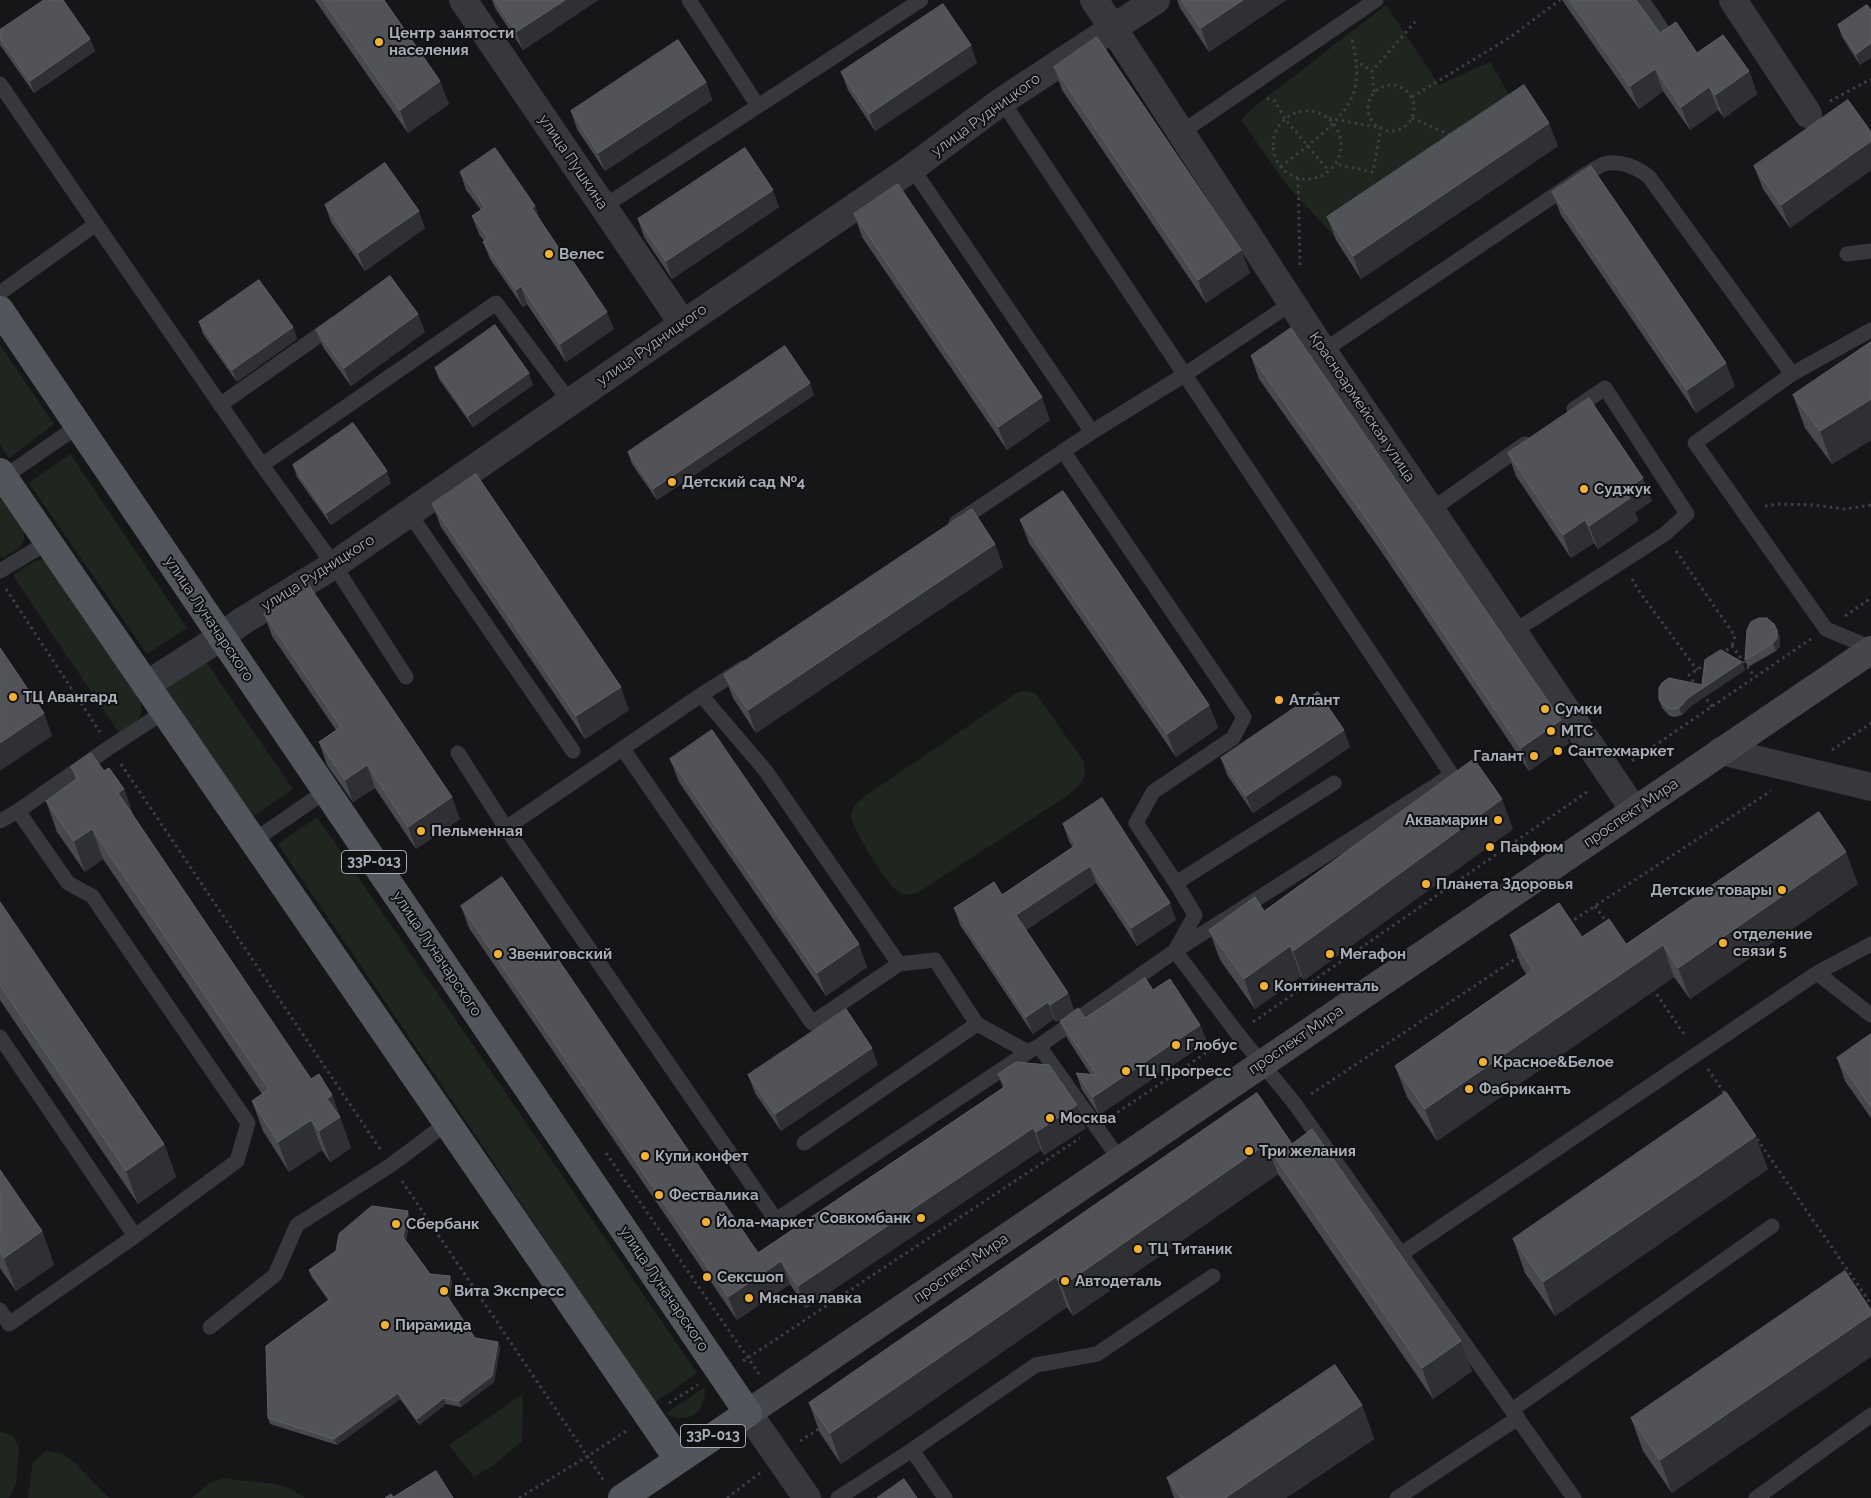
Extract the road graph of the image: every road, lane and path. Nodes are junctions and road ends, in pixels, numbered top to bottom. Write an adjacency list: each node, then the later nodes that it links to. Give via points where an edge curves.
1 (463, 0): 36 (street, улица Пушкина)
2 (689, 0): 22 (lane)
3 (921, 0): 22 (lane)
4 (1094, 0): 12 (street, Красноармейская улица)
5 (1156, 0): 12 (street, улица Рудницкого)
6 (1376, 0): 10 (lane)
7 (1560, 0): 20 (path, via 1509,38)
8 (1642, 0): 13 (lane)
9 (1732, 0): 23 (street)
10 (1349, 19): 14 (path); 18 (lane)
11 (1415, 22): 15 (path)
12 (1113, 28): 21 (street, улица Рудницкого); 29 (street, Красноармейская улица)
13 (1667, 38)
14 (1355, 60): 15 (path); 26 (path, via 1354,93)
15 (1372, 71): 19 (path)
16 (1871, 79): 23 (path)
17 (0, 84): 37 (lane)
18 (1242, 91): 25 (path, via 1275,101); 29 (lane)
19 (1374, 93): 20 (path, via 1380,87 1394,85); 28 (path, via 1368,110)
20 (1412, 97): 24 (path)
21 (1002, 101): 33 (street, улица Рудницкого); 49 (lane)
22 (758, 106): 36 (lane)
23 (1808, 114)
24 (1412, 118): 27 (path, via 1450,135); 28 (path, via 1398,130)
25 (1285, 119): 26 (path, via 1310,111); 30 (path); 32 (path, via 1273,142 1274,156)
26 (1335, 121): 28 (path); 30 (path); 31 (path, via 1341,148)
27 (1465, 125)
28 (1380, 128): 31 (path, via 1372,172)
29 (1182, 132): 42 (street, Красноармейская улица)
30 (1307, 145): 32 (path); 34 (path)
31 (1335, 164): 34 (path)
32 (1281, 167): 35 (path)
33 (912, 168): 45 (street, улица Рудницкого); 54 (lane)
34 (1329, 171): 35 (path, via 1318,178)
35 (1298, 178): 40 (path)
36 (603, 207): 45 (street, улица Пушкина)
37 (96, 224): 41 (lane); 51 (lane)
38 (1871, 251): 39 (lane)
39 (1847, 254)
40 (1300, 269)
41 (0, 293)
42 (1292, 303): 47 (street, Красноармейская улица); 49 (lane)
43 (0, 310): 53 (main road, улица Луначарского / 33Р-013)
44 (345, 316): 51 (lane)
45 (683, 324): 50 (street, улица Рудницкого)
46 (1871, 330): 48 (lane)
47 (1323, 351): 48 (lane, via 1586,174 1604,164 1617,164 1631,166 1650,178); 61 (street, Красноармейская улица)
48 (1792, 374): 60 (lane, via 1696,442)
49 (1184, 375): 54 (lane); 104 (lane, via 1452,775)
50 (570, 402): 57 (lane, via 496,303); 62 (street, улица Рудницкого)
51 (220, 405): 57 (lane)
52 (1566, 415): 64 (lane, via 1605,388 1687,514)
53 (78, 426): 58 (lane); 73 (main road, улица Луначарского / 33Р-013)
54 (1092, 432): 56 (lane)
55 (1534, 438): 61 (lane)
56 (1063, 451): 63 (lane); 100 (lane, via 1244,717 1233,738 1153,792 1136,823)
57 (262, 465): 67 (lane)
58 (2, 475): 65 (main road, 33Р-013)
59 (1871, 504): 60 (path, via 1845,509 1779,504)
60 (1741, 509): 71 (lane)
61 (1431, 510): 72 (street, Красноармейская улица)
62 (409, 513): 67 (street, улица Рудницкого); 88 (lane)
63 (948, 529)
64 (1665, 534): 66 (lane); 74 (path, via 1735,636)
65 (48, 542): 68 (lane); 82 (main road, 33Р-013)
66 (1623, 562): 72 (lane); 79 (path, via 1638,591)
67 (334, 565): 73 (street, улица Рудницкого); 80 (lane)
68 (0, 571)
69 (6, 588): 86 (path)
70 (1871, 598): 71 (path)
71 (1826, 629): 75 (lane); 81 (path)
72 (1513, 632): 91 (street, Красноармейская улица)
73 (221, 636): 82 (street, улица Рудницкого); 94 (main road, улица Луначарского / 33Р-013)
74 (1732, 646): 76 (path); 81 (path)
75 (1871, 649): 89 (main road, проспект Мира)
76 (1718, 656)
77 (1711, 660): 79 (path)
78 (751, 662): 83 (lane)
79 (1697, 670): 84 (path, via 1689,675)
80 (406, 677)
81 (1755, 677): 84 (path)
82 (146, 685): 85 (main road, 33Р-013)
83 (702, 695): 87 (lane); 105 (lane, via 765,770)
84 (1712, 706): 91 (path)
85 (164, 712): 86 (lane); 99 (main road, 33Р-013)
86 (110, 747): 96 (lane); 121 (path)
87 (623, 749): 98 (lane); 105 (lane, via 812,1023)
88 (573, 751)
89 (1721, 752): 93 (street); 95 (main road, проспект Мира)
90 (458, 753): 98 (lane)
91 (1611, 776): 95 (street, Красноармейская улица); 110 (path)
92 (1334, 783): 100 (lane)
93 (1871, 787)
94 (326, 791): 99 (lane); 129 (main road, улица Луначарского / 33Р-013)
95 (1634, 810): 114 (main road, проспект Мира)
96 (18, 811): 97 (lane); 123 (lane, via 68,883 92,896 248,1123 238,1161)
97 (0, 821)
98 (506, 828): 112 (lane, via 776,1220)
99 (253, 841): 116 (main road, 33Р-013)
100 (1176, 884): 104 (lane, via 1195,914)
101 (1595, 906): 102 (path)
102 (1612, 931)
103 (1871, 944): 106 (lane)
104 (1175, 951): 110 (lane); 112 (lane)
105 (899, 964): 109 (lane, via 935,960)
106 (1817, 973): 108 (lane); 113 (lane)
107 (1652, 988): 113 (path)
108 (1871, 1015)
109 (977, 1024): 112 (lane); 119 (lane)
110 (1236, 1033): 114 (lane); 117 (path)
111 (0, 1037): 123 (lane)
112 (1034, 1049): 117 (lane)
113 (1698, 1054): 115 (path); 124 (lane)
114 (1262, 1064): 120 (main road, проспект Мира); 124 (lane, via 1296,1104)
115 (1731, 1102)
116 (447, 1123): 121 (lane); 133 (main road, 33Р-013)
117 (1096, 1127): 120 (lane); 129 (path, via 749,1359)
118 (1754, 1134): 126 (path)
119 (804, 1143)
120 (1120, 1160): 130 (main road, проспект Мира)
121 (391, 1165): 128 (lane, via 297,1226 275,1275); 135 (path)
122 (1772, 1226): 131 (lane)
123 (135, 1236): 127 (lane, via 9,1324)
124 (1401, 1254): 131 (lane)
125 (1213, 1276): 134 (lane, via 1097,1354 1036,1365)
126 (1871, 1304)
127 (0, 1310)
128 (210, 1327)
129 (720, 1371): 130 (main road, улица Луначарского / 33Р-013); 133 (path)
130 (748, 1413): 136 (main road, проспект Мира / 33Р-013); 139 (street, улица Луначарского)
131 (1515, 1414): 142 (lane); 143 (lane)
132 (1871, 1415): 144 (lane)
133 (648, 1416): 135 (path); 136 (main road, 33Р-013)
134 (912, 1450): 140 (lane); 141 (lane)
135 (588, 1456): 137 (path); 138 (path)
136 (678, 1459): 137 (main road, проспект Мира / 33Р-013)
137 (613, 1490)
138 (519, 1498)
139 (807, 1498)
140 (838, 1498)
141 (945, 1498)
142 (1397, 1498)
143 (1574, 1498)
144 (1756, 1498)

